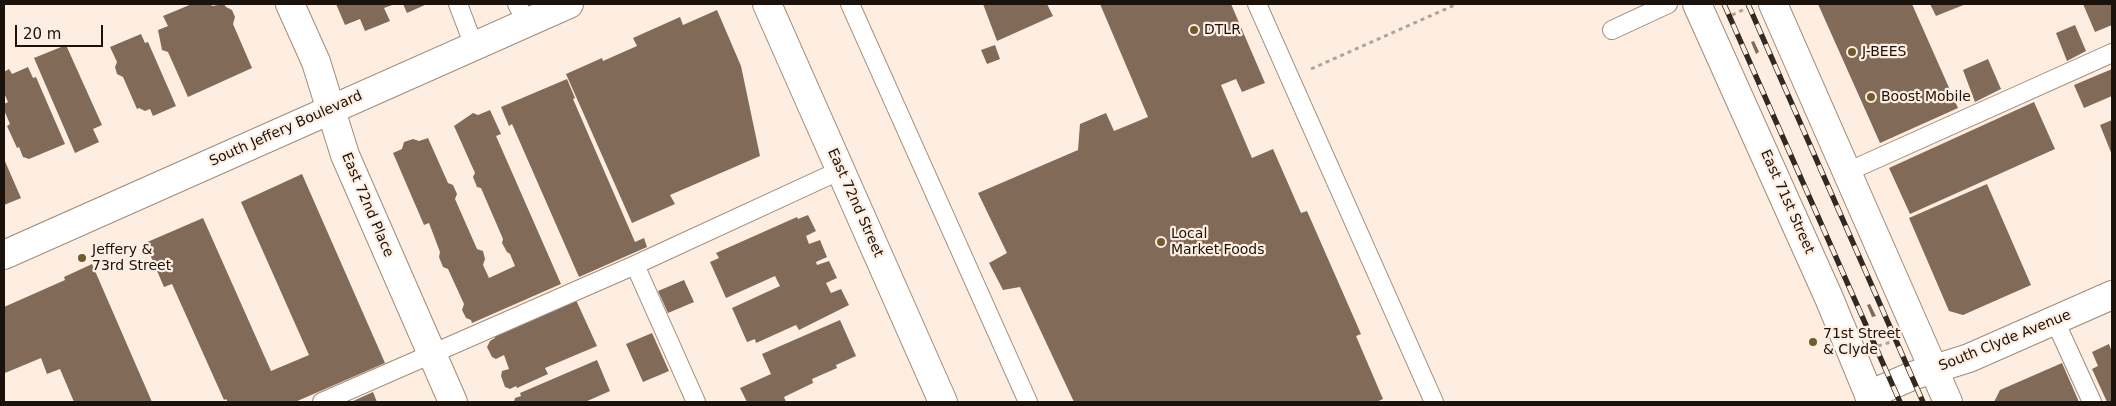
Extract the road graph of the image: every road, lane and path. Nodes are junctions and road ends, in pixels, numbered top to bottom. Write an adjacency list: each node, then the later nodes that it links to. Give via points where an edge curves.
1 (290, 4): 17 (street, East 72nd Place, via 316,62)
2 (458, 4): 14 (lane)
3 (569, 4): 11 (street, South Jeffery Boulevard)
4 (767, 4): 18 (street, East 72nd Street)
5 (850, 4): 33 (lane)
6 (1257, 4): 34 (lane)
7 (1457, 4): 16 (path)
8 (1668, 4): 13 (lane)
9 (1697, 4): 28 (street, East 71st Street, via 1829,298)
10 (1761, 6): 12 (path); 19 (street)
11 (522, 13): 14 (street, South Jeffery Boulevard)
12 (1730, 16)
13 (1612, 30)
14 (474, 46): 17 (street, South Jeffery Boulevard)
15 (2112, 53): 19 (lane)
16 (1308, 71)
17 (331, 109): 20 (street, South Jeffery Boulevard); 26 (street, East 72nd Place, via 345,155)
18 (841, 170): 21 (lane); 32 (street, East 72nd Street)
19 (1847, 172): 27 (street)
20 (4, 255)
21 (635, 265): 26 (lane); 31 (lane)
22 (2112, 295): 23 (street, South Clyde Avenue)
23 (2055, 321): 27 (street, South Clyde Avenue); 36 (lane)
24 (1896, 340): 25 (path)
25 (1876, 347)
26 (433, 355): 29 (lane); 30 (street, East 72nd Place)
27 (1934, 370): 28 (street, South Clyde Avenue, via 1912,376); 35 (street)
28 (1865, 400)
29 (322, 402)
30 (453, 402)
31 (696, 402)
32 (943, 402)
33 (1028, 402)
34 (1434, 402)
35 (1948, 402)
36 (2092, 402)

